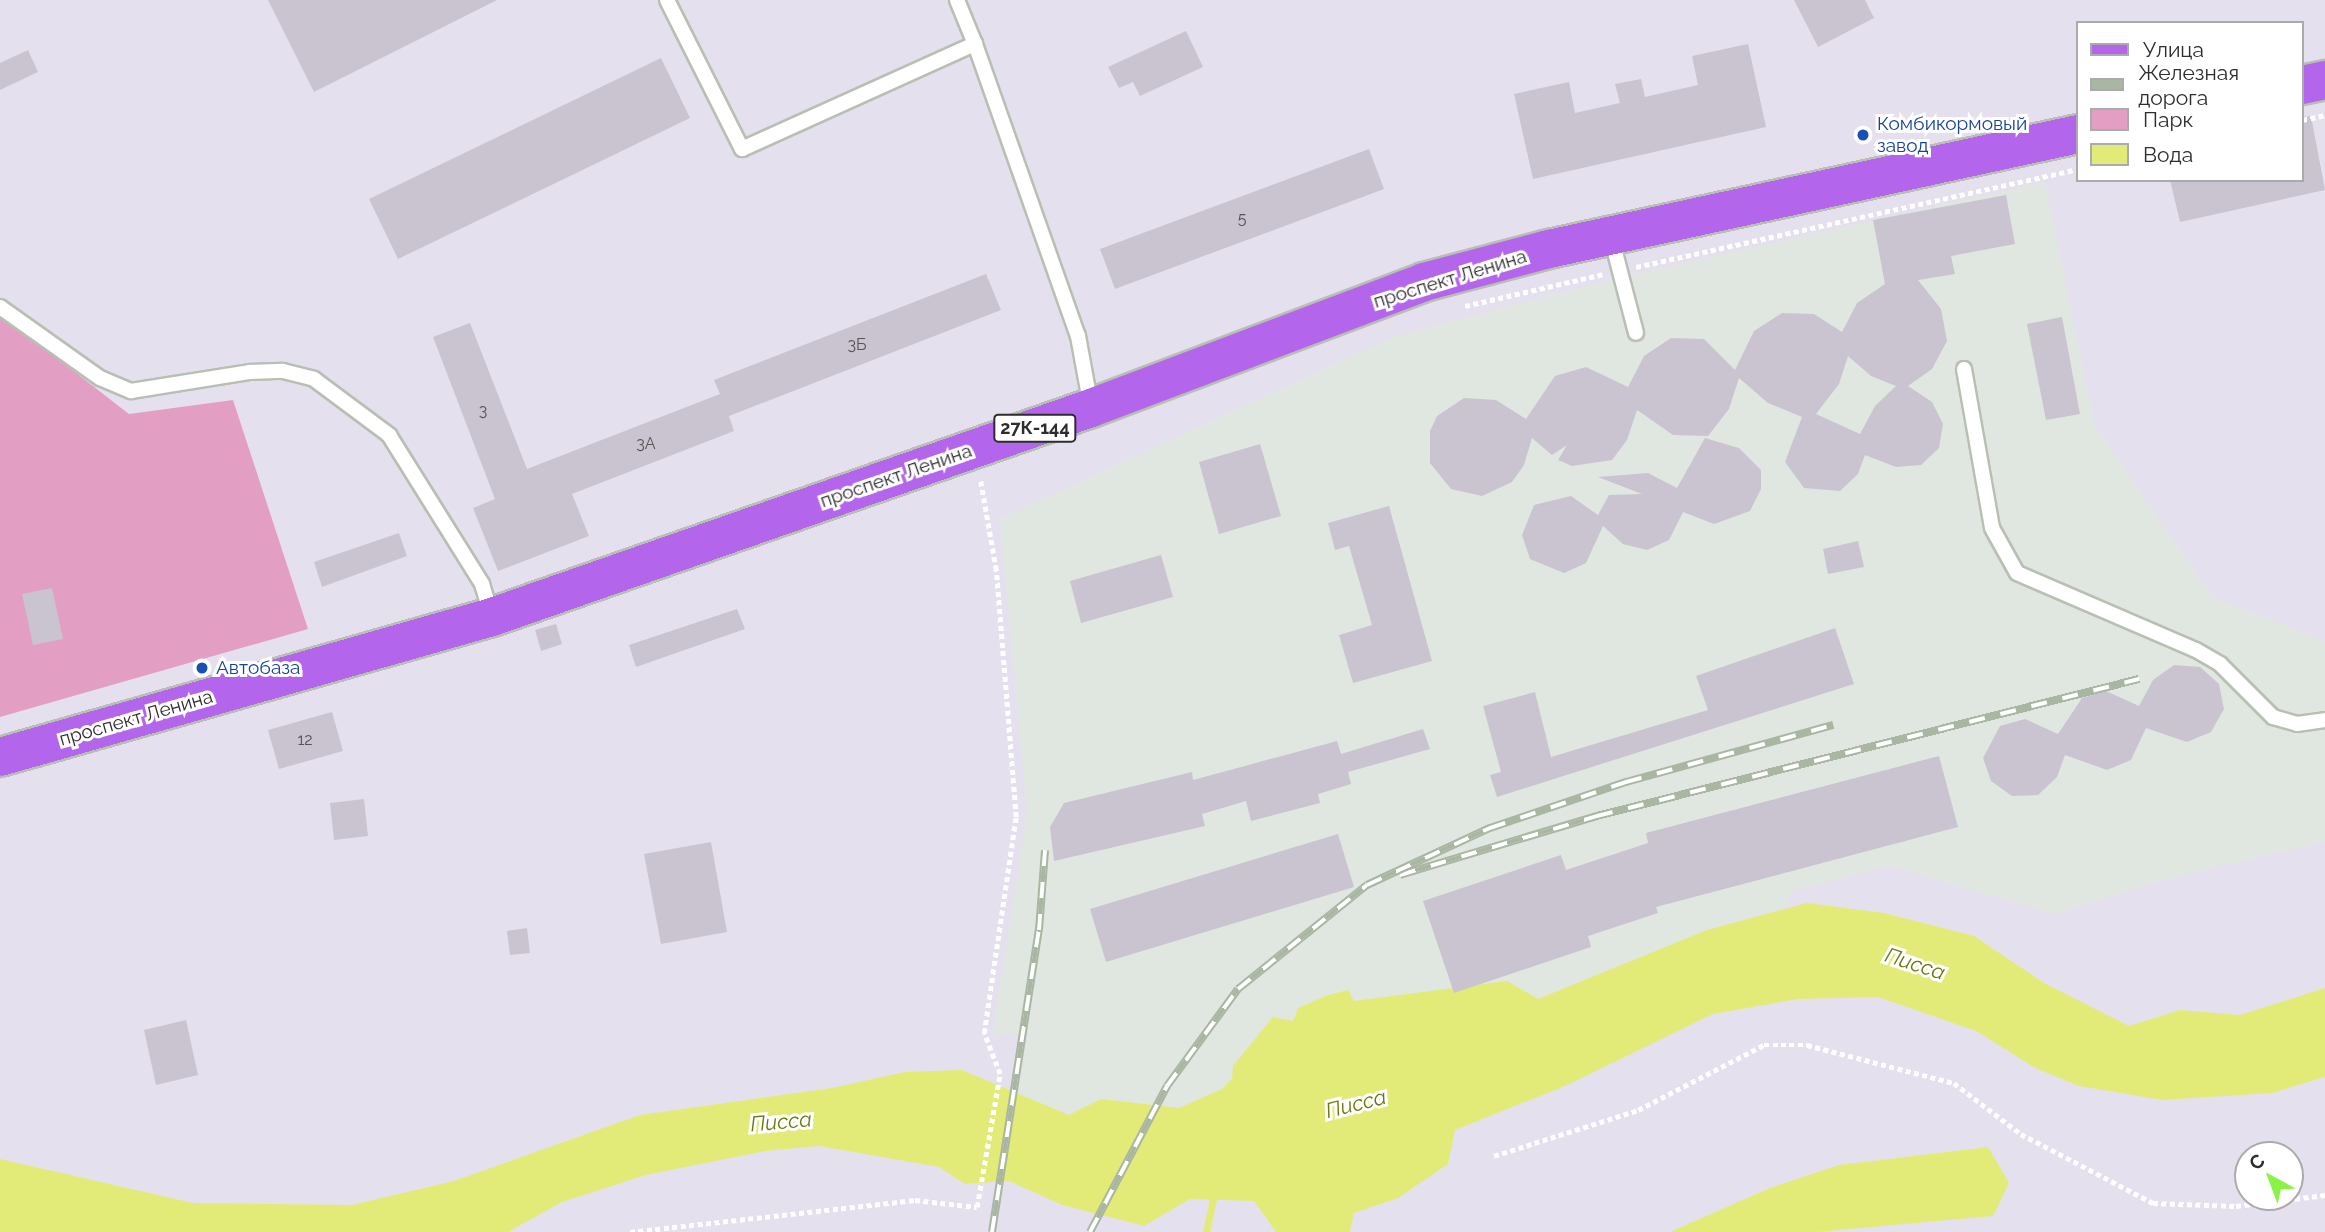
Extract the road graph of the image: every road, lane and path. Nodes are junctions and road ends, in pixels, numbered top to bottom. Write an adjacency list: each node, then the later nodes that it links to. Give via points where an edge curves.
1 (667, 0): 3 (lane, via 742,149)
2 (957, 0): 3 (lane)
3 (975, 44): 15 (lane, via 1078,336)
4 (2325, 80): 5 (main road)
5 (2304, 85)
6 (2325, 115): 7 (path)
7 (2304, 120)
8 (2076, 135): 10 (main road, проспект Ленина / 27К-144)
9 (2076, 169): 10 (path)
10 (1615, 253): 11 (path); 13 (lane); 15 (main road, проспект Ленина / 27К-144, via 1424,282)
11 (1465, 306)
12 (0, 307): 17 (lane, via 100,378 131,391 250,372 283,371 314,379 389,435 482,584)
13 (1636, 333)
14 (1964, 369): 18 (lane, via 1992,528 2017,573 2196,650 2220,664 2273,717 2297,724)
15 (1091, 408): 16 (main road, проспект Ленина / 27К-144)
16 (975, 449): 17 (main road, проспект Ленина / 27К-144); 22 (path, via 996,570 1016,817 984,1033 1000,1074 977,1207 915,1200)
17 (492, 617): 19 (main road, проспект Ленина / 27К-144)
18 (2325, 720)
19 (0, 757)
20 (1494, 1156): 21 (path, via 1638,1110 1763,1045 1807,1045 1954,1083 2021,1134 2153,1203 2236,1206)
21 (2325, 1195)
22 (630, 1232)

